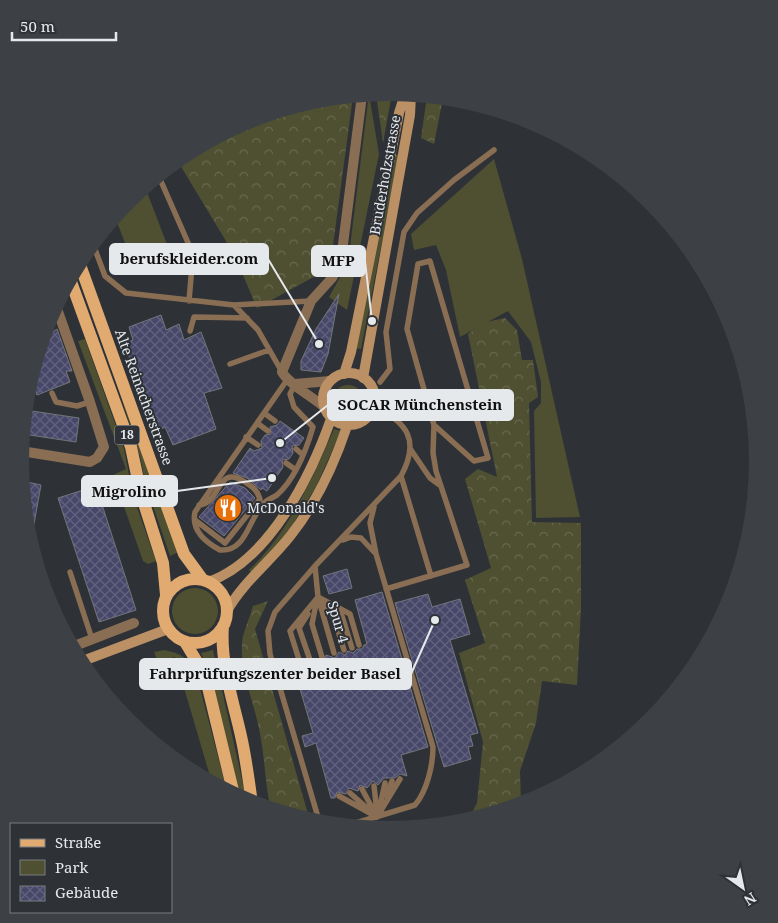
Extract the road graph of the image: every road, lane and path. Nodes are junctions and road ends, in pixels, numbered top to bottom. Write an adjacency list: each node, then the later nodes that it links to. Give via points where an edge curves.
1 (361, 102): 12 (street, via 341,260 332,278)
2 (402, 102): 19 (main road, Bruderholzstrasse)
3 (411, 102): 21 (main road, Bruderholzstrasse)
4 (494, 150): 23 (lane, via 417,213 404,232 386,332 390,370)
5 (162, 183): 11 (lane, via 193,254)
6 (96, 252): 11 (lane, via 105,276 126,293)
7 (83, 271): 9 (main road, Alte Reinacherstrasse / 18)
8 (80, 277): 9 (street)
9 (85, 277): 53 (main road, Alte Reinacherstrasse / 18, via 184,554)
10 (73, 288): 55 (main road, 18, via 131,446 141,494 163,563)
11 (190, 300): 13 (lane)
12 (311, 301): 13 (lane); 20 (street)
13 (234, 305): 15 (lane)
14 (59, 317): 25 (street)
15 (246, 318): 16 (lane, via 194,317); 17 (lane, via 258,330)
16 (190, 331)
17 (269, 350): 18 (lane); 20 (lane)
18 (230, 364)
19 (344, 374): 21 (main road); 22 (main road)
20 (288, 378): 22 (street); 26 (street); 28 (lane); 40 (lane, via 294,407 313,427 305,441)
21 (363, 378): 27 (main road, via 373,390)
22 (330, 381): 26 (main road, via 325,388)
23 (380, 382)
24 (52, 393): 25 (lane, via 56,402 77,406)
25 (90, 402): 39 (street, via 104,447 97,458 90,462)
26 (323, 406): 29 (main road)
27 (374, 406): 33 (main road, via 364,421); 38 (lane, via 401,422)
28 (264, 413): 30 (lane); 31 (lane)
29 (331, 419): 33 (main road); 53 (main road, via 310,472 276,526 234,570)
30 (275, 421)
31 (256, 423): 34 (lane); 35 (lane)
32 (434, 425): 32 (lane, via 474,461 488,458 430,262 418,264 407,329); 44 (lane, via 433,453)
33 (347, 426): 57 (main road, via 328,476 312,504 291,535 234,598)
34 (268, 431)
35 (246, 437): 36 (lane); 45 (lane)
36 (258, 445)
37 (296, 449): 40 (lane)
38 (412, 450): 43 (lane); 44 (lane, via 430,478)
39 (29, 452)
40 (303, 455): 42 (lane)
41 (286, 463): 42 (lane)
42 (296, 470): 47 (lane, via 276,496 264,503 243,540 233,549 215,547 199,535)
43 (402, 476): 46 (lane); 52 (lane)
44 (441, 486): 52 (lane, via 467,566)
45 (199, 505): 47 (lane); 47 (lane, via 208,502 225,479 231,476 256,490 260,499 225,543)
46 (375, 505): 48 (lane); 49 (lane, via 370,523)
47 (194, 520)
48 (340, 540): 49 (lane, via 361,538); 50 (lane)
49 (376, 554): 54 (lane)
50 (315, 566): 56 (lane); 81 (lane, via 276,612 268,631 270,654)
51 (70, 572): 61 (lane)
52 (431, 576): 54 (lane)
53 (206, 581): 55 (main road, via 196,578 182,582); 57 (main road, via 220,590)
54 (386, 589): 82 (lane, via 433,747 433,760 420,800 415,805)
55 (166, 595): 60 (main road, via 162,606)
56 (318, 597): 64 (lane, via 350,614); 65 (lane, via 342,616); 66 (lane, via 334,618); 67 (lane, Spur 4); 68 (lane, via 312,624); 70 (lane, via 300,628); 71 (lane, via 290,631)
57 (227, 611): 59 (main road)
58 (134, 623): 61 (street)
59 (223, 626): 62 (main road, via 209,640); 79 (main road, via 225,664 246,757)
60 (168, 629): 62 (main road); 69 (main road)
61 (92, 639): 63 (street)
62 (185, 642): 75 (main road, via 205,675)
63 (78, 644)
64 (359, 645)
65 (352, 648)
66 (344, 650)
67 (334, 653)
68 (322, 657)
69 (87, 659)
70 (310, 660)
71 (300, 663)
72 (400, 779): 82 (lane)
73 (392, 781): 82 (lane)
74 (385, 783): 82 (lane)
75 (232, 786)
76 (374, 786): 82 (lane)
77 (362, 790): 82 (lane)
78 (350, 793): 82 (lane)
79 (251, 794)
80 (339, 796): 82 (lane)
81 (317, 815)
82 (377, 817): 83 (lane)
83 (364, 821)

